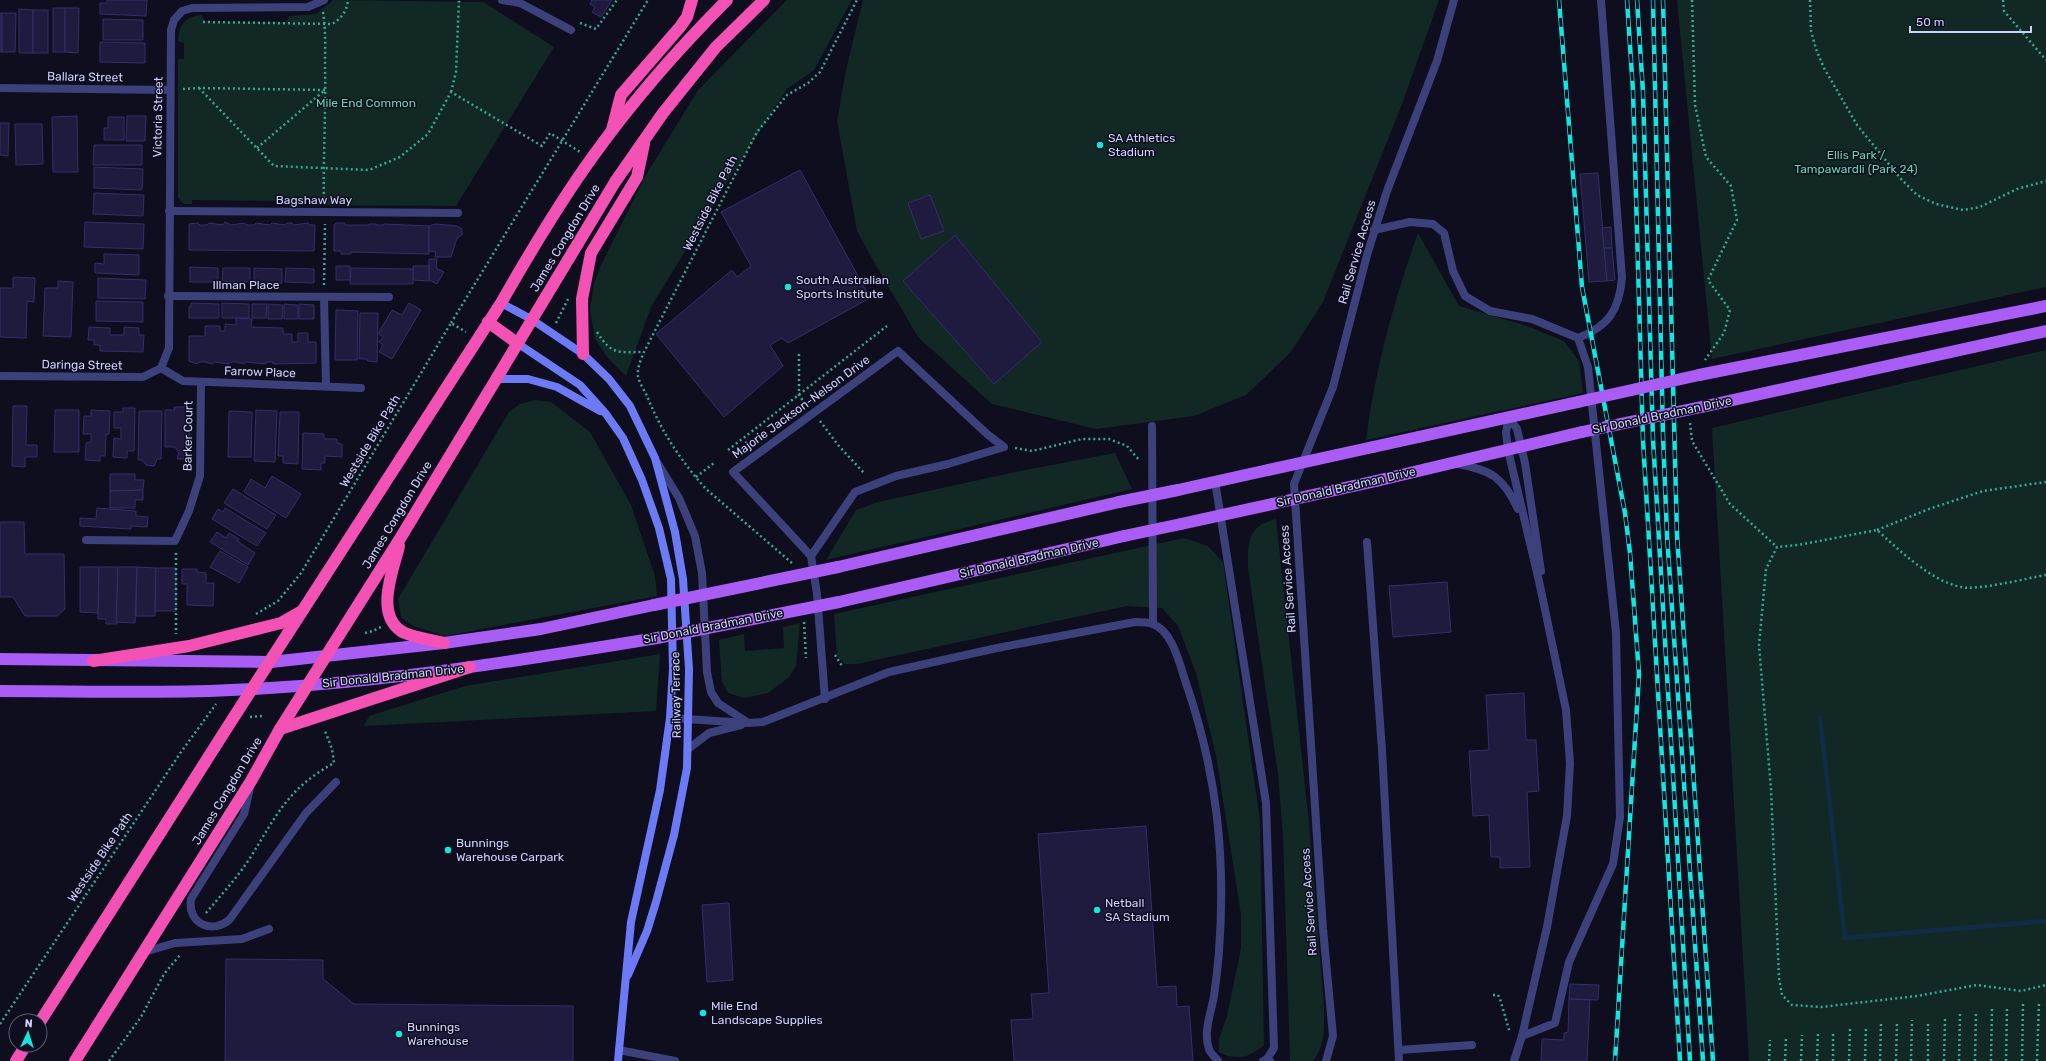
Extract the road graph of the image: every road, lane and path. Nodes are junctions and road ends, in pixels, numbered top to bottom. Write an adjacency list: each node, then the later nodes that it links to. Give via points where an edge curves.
1 (324, 0): 16 (street, Victoria Street)
2 (348, 0): 18 (path, via 339,20)
3 (459, 0): 25 (path, via 456,72)
4 (502, 0): 19 (street, via 520,3)
5 (617, 0): 19 (path, via 596,29 581,23)
6 (648, 0): 28 (path, Westside Bike Path)
7 (692, 0): 26 (highway, via 680,27 621,95)
8 (727, 0): 26 (highway, James Congdon Drive, via 690,38)
9 (764, 0): 27 (highway, James Congdon Drive, via 716,47)
10 (857, 0): 53 (path, Westside Bike Path, via 820,72 808,83 787,95 757,132)
11 (1454, 0): 36 (street, Rail Service Access, via 1438,60)
12 (1601, 0): 50 (street, via 1622,278 1618,301 1611,316 1590,334)
13 (1692, 0): 56 (path, via 1694,105 1706,157 1731,186 1736,220 1708,280 1730,310 1724,333)
14 (1810, 0): 32 (path, via 1811,31 1824,68 1857,125 1917,195 1936,204 1963,210 1980,207 2017,189)
15 (2003, 0): 20 (path, via 2004,12)
16 (316, 5): 18 (path, via 322,10); 23 (street, Victoria Street, via 192,8 182,11 174,20 171,30)
17 (203, 22): 18 (path)
18 (325, 24): 24 (path)
19 (571, 30)
20 (2046, 60)
21 (0, 88): 23 (street, Ballara Street)
22 (199, 88): 23 (path); 24 (path); 29 (path)
23 (170, 90): 33 (street, Victoria Street)
24 (326, 90): 29 (path); 31 (path)
25 (451, 92): 28 (path, via 542,146 550,133); 31 (path, via 428,134 400,157 369,170)
26 (610, 135): 30 (highway, James Congdon Drive)
27 (645, 139): 43 (highway, James Congdon Drive, via 614,182); 54 (highway, via 637,177 591,253 582,299)
28 (562, 140): 30 (path); 46 (path, Westside Bike Path)
29 (257, 148): 31 (path, via 274,166)
30 (591, 159): 41 (highway, James Congdon Drive, via 528,256)
31 (323, 168): 34 (path)
32 (2046, 181)
33 (169, 211): 34 (street, Bagshaw Way); 37 (street, Victoria Street)
34 (325, 212): 35 (street, Bagshaw Way); 39 (path)
35 (458, 213)
36 (1374, 230): 50 (street, via 1410,222 1433,224 1444,233 1453,271 1465,296 1490,311 1532,319); 159 (street, Rail Service Access, via 1333,387 1294,484 1322,929 1333,1036)
37 (168, 296): 39 (street, Illman Place); 57 (street, Victoria Street, via 169,348)
38 (570, 296): 44 (path)
39 (324, 297): 40 (street, Illman Place); 61 (street)
40 (389, 298)
41 (501, 303): 43 (main road, Railway Terrace); 45 (highway, James Congdon Drive)
42 (2046, 306): 66 (main road, bridge, via 1699,375)
43 (532, 319): 52 (highway, James Congdon Drive); 54 (main road, Railway Terrace)
44 (558, 319)
45 (488, 322): 51 (highway, James Congdon Drive); 52 (highway)
46 (451, 323): 51 (path); 93 (path, Westside Bike Path, via 301,573 278,601)
47 (887, 326): 63 (path)
48 (596, 327): 53 (path, via 605,344 614,351)
49 (2046, 331): 70 (main road, Sir Donald Bradman Drive, bridge)
50 (1578, 338): 146 (street, via 1588,367 1616,633 1620,817 1613,864 1569,962 1555,1023)
51 (477, 339): 92 (highway, James Congdon Drive)
52 (517, 343): 59 (highway, James Congdon Drive); 65 (main road, Railway Terrace, via 580,385)
53 (644, 352): 77 (path, Westside Bike Path, via 638,376 668,440)
54 (583, 354): 73 (main road, Railway Terrace, via 609,379 630,406)
55 (799, 354): 63 (path)
56 (1704, 362)
57 (161, 368): 58 (street, Daringa Street, via 143,377); 60 (street, Farrow Place, via 183,381)
58 (0, 376)
59 (496, 379): 65 (main road, via 528,379 557,387); 83 (highway, James Congdon Drive)
60 (201, 382): 61 (street, Farrow Place); 85 (street, Barker Court, via 200,476)
61 (326, 386): 62 (street, Farrow Place)
62 (361, 388)
63 (798, 395): 64 (path); 71 (path)
64 (806, 405)
65 (606, 414): 113 (main road, Railway Terrace, via 623,438 642,480 659,528 671,579 673,669)
66 (1509, 417): 70 (street, via 1517,429); 72 (street, via 1506,432); 78 (main road, bridge)
67 (1690, 417): 87 (path, via 1692,441 1730,504)
68 (819, 419): 76 (path, via 838,446)
69 (1152, 426): 95 (street)
70 (1522, 446): 72 (main road, Sir Donald Bradman Drive); 91 (street, via 1532,500)
71 (728, 450)
72 (1508, 450): 75 (main road, Sir Donald Bradman Drive); 81 (street)
73 (655, 458): 114 (main road, Railway Terrace, via 675,532 683,579 689,669); 115 (street, via 679,498 695,536 702,573 707,672 711,692 718,703)
74 (714, 463): 77 (path)
75 (1453, 463): 80 (main road, Sir Donald Bradman Drive, bridge); 81 (street, via 1480,468 1504,484)
76 (864, 472)
77 (696, 477): 89 (path, Westside Bike Path, via 706,489 790,559)
78 (1215, 482): 80 (street); 98 (main road, bridge, via 838,567 541,629)
79 (2046, 482): 82 (path, via 1983,491)
80 (1220, 516): 105 (main road, Sir Donald Bradman Drive, bridge, via 839,602 658,638); 153 (street, via 1266,804 1274,1048)
81 (1525, 522): 91 (street)
82 (1877, 530): 87 (path); 90 (path, via 1903,554 1933,575 1961,588)
83 (400, 537): 98 (highway, via 387,601 391,620 402,632); 100 (highway, James Congdon Drive)
84 (86, 540): 85 (street)
85 (176, 541): 99 (path)
86 (1367, 542): 152 (street)
87 (1777, 547): 126 (path, via 1766,569 1759,644 1771,789 1779,978 1782,994 1792,1005 1821,1007 1917,996 1977,985 2021,991)
88 (811, 556): 88 (street, Majorie Jackson-Nelson Drive, via 733,472 898,351 1004,447 896,476 855,492); 109 (street, via 817,594)
89 (793, 565)
90 (2046, 575)
91 (1544, 604): 146 (street, via 1566,710 1569,786 1567,816 1547,927)
92 (305, 609): 99 (highway, via 281,622); 104 (highway, James Congdon Drive)
93 (250, 616)
94 (804, 621): 101 (path)
95 (1153, 624): 109 (street, via 1135,622 997,648 889,672); 158 (street, via 1166,633 1172,646 1194,708 1214,791 1222,873 1222,914 1214,995 1206,1035 1209,1051)
96 (382, 626): 97 (path)
97 (365, 633)
98 (444, 643): 100 (main road)
99 (176, 648): 103 (highway)
100 (325, 656): 104 (main road); 106 (highway, James Congdon Drive)
101 (806, 658)
102 (0, 660): 103 (main road)
103 (92, 661): 104 (main road)
104 (271, 662): 107 (highway, James Congdon Drive)
105 (470, 668): 106 (main road, Sir Donald Bradman Drive); 116 (highway)
106 (307, 686): 107 (main road, Sir Donald Bradman Drive); 116 (highway, James Congdon Drive)
107 (253, 689): 108 (main road, Sir Donald Bradman Drive); 133 (highway, James Congdon Drive)
108 (0, 691)
109 (825, 699): 115 (street, via 763,722)
110 (218, 702): 139 (path, Westside Bike Path, via 181,752)
111 (263, 716): 112 (path)
112 (248, 717)
113 (670, 718): 114 (street); 125 (main road, Railway Terrace, via 660,790 631,922)
114 (689, 719): 115 (street); 118 (main road, Railway Terrace)
115 (748, 723): 118 (street, via 709,733)
116 (280, 729): 119 (highway, James Congdon Drive)
117 (325, 731): 121 (path, via 334,763 314,774 291,796 274,816 249,859)
118 (688, 749): 125 (main road, Railway Terrace, via 687,768 674,835 656,902 647,931)
119 (251, 781): 120 (street, via 244,814 191,899 191,914 201,923 218,926 230,918 306,813); 123 (highway, James Congdon Drive)
120 (336, 782)
121 (204, 915)
122 (269, 929): 123 (street, via 242,940 175,943)
123 (144, 952): 154 (highway, James Congdon Drive)
124 (184, 952): 155 (path, via 164,974 141,1017)
125 (624, 983): 151 (main road, Railway Terrace)
126 (2046, 985)
127 (1492, 995): 148 (path, via 1498,995 1500,999)
128 (2038, 1002): 179 (path)
129 (2023, 1004): 178 (path)
130 (2007, 1006): 177 (path)
131 (1992, 1008): 176 (path)
132 (1976, 1011): 175 (path)
133 (46, 1013)
134 (1960, 1013): 174 (path)
135 (1945, 1019): 173 (path)
136 (1912, 1020): 171 (path)
137 (1928, 1021): 172 (path)
138 (1897, 1022): 170 (path)
139 (0, 1024)
140 (1881, 1024): 169 (path)
141 (1866, 1026): 168 (path)
142 (1850, 1029): 167 (path)
143 (1833, 1031): 166 (path)
144 (1818, 1033): 165 (path)
145 (1802, 1035): 164 (path)
146 (1522, 1036): 161 (street)
147 (1786, 1038): 163 (path)
148 (1509, 1039)
149 (1770, 1040): 162 (path)
150 (1472, 1045): 152 (street)
151 (619, 1050): 156 (main road, Railway Terrace); 157 (street)
152 (1399, 1050): 160 (street)
153 (1266, 1060)
154 (75, 1061)
155 (109, 1061)
156 (618, 1061)
157 (675, 1061)
158 (1218, 1061)
159 (1326, 1061)
160 (1399, 1061)
161 (1514, 1061)
162 (1769, 1061)
163 (1785, 1061)
164 (1801, 1061)
165 (1817, 1061)
166 (1833, 1061)
167 (1849, 1061)
168 (1865, 1061)
169 (1880, 1061)
170 (1896, 1061)
171 (1911, 1061)
172 (1928, 1061)
173 (1944, 1061)
174 (1959, 1061)
175 (1975, 1061)
176 (1991, 1061)
177 (2006, 1061)
178 (2022, 1061)
179 (2037, 1061)

